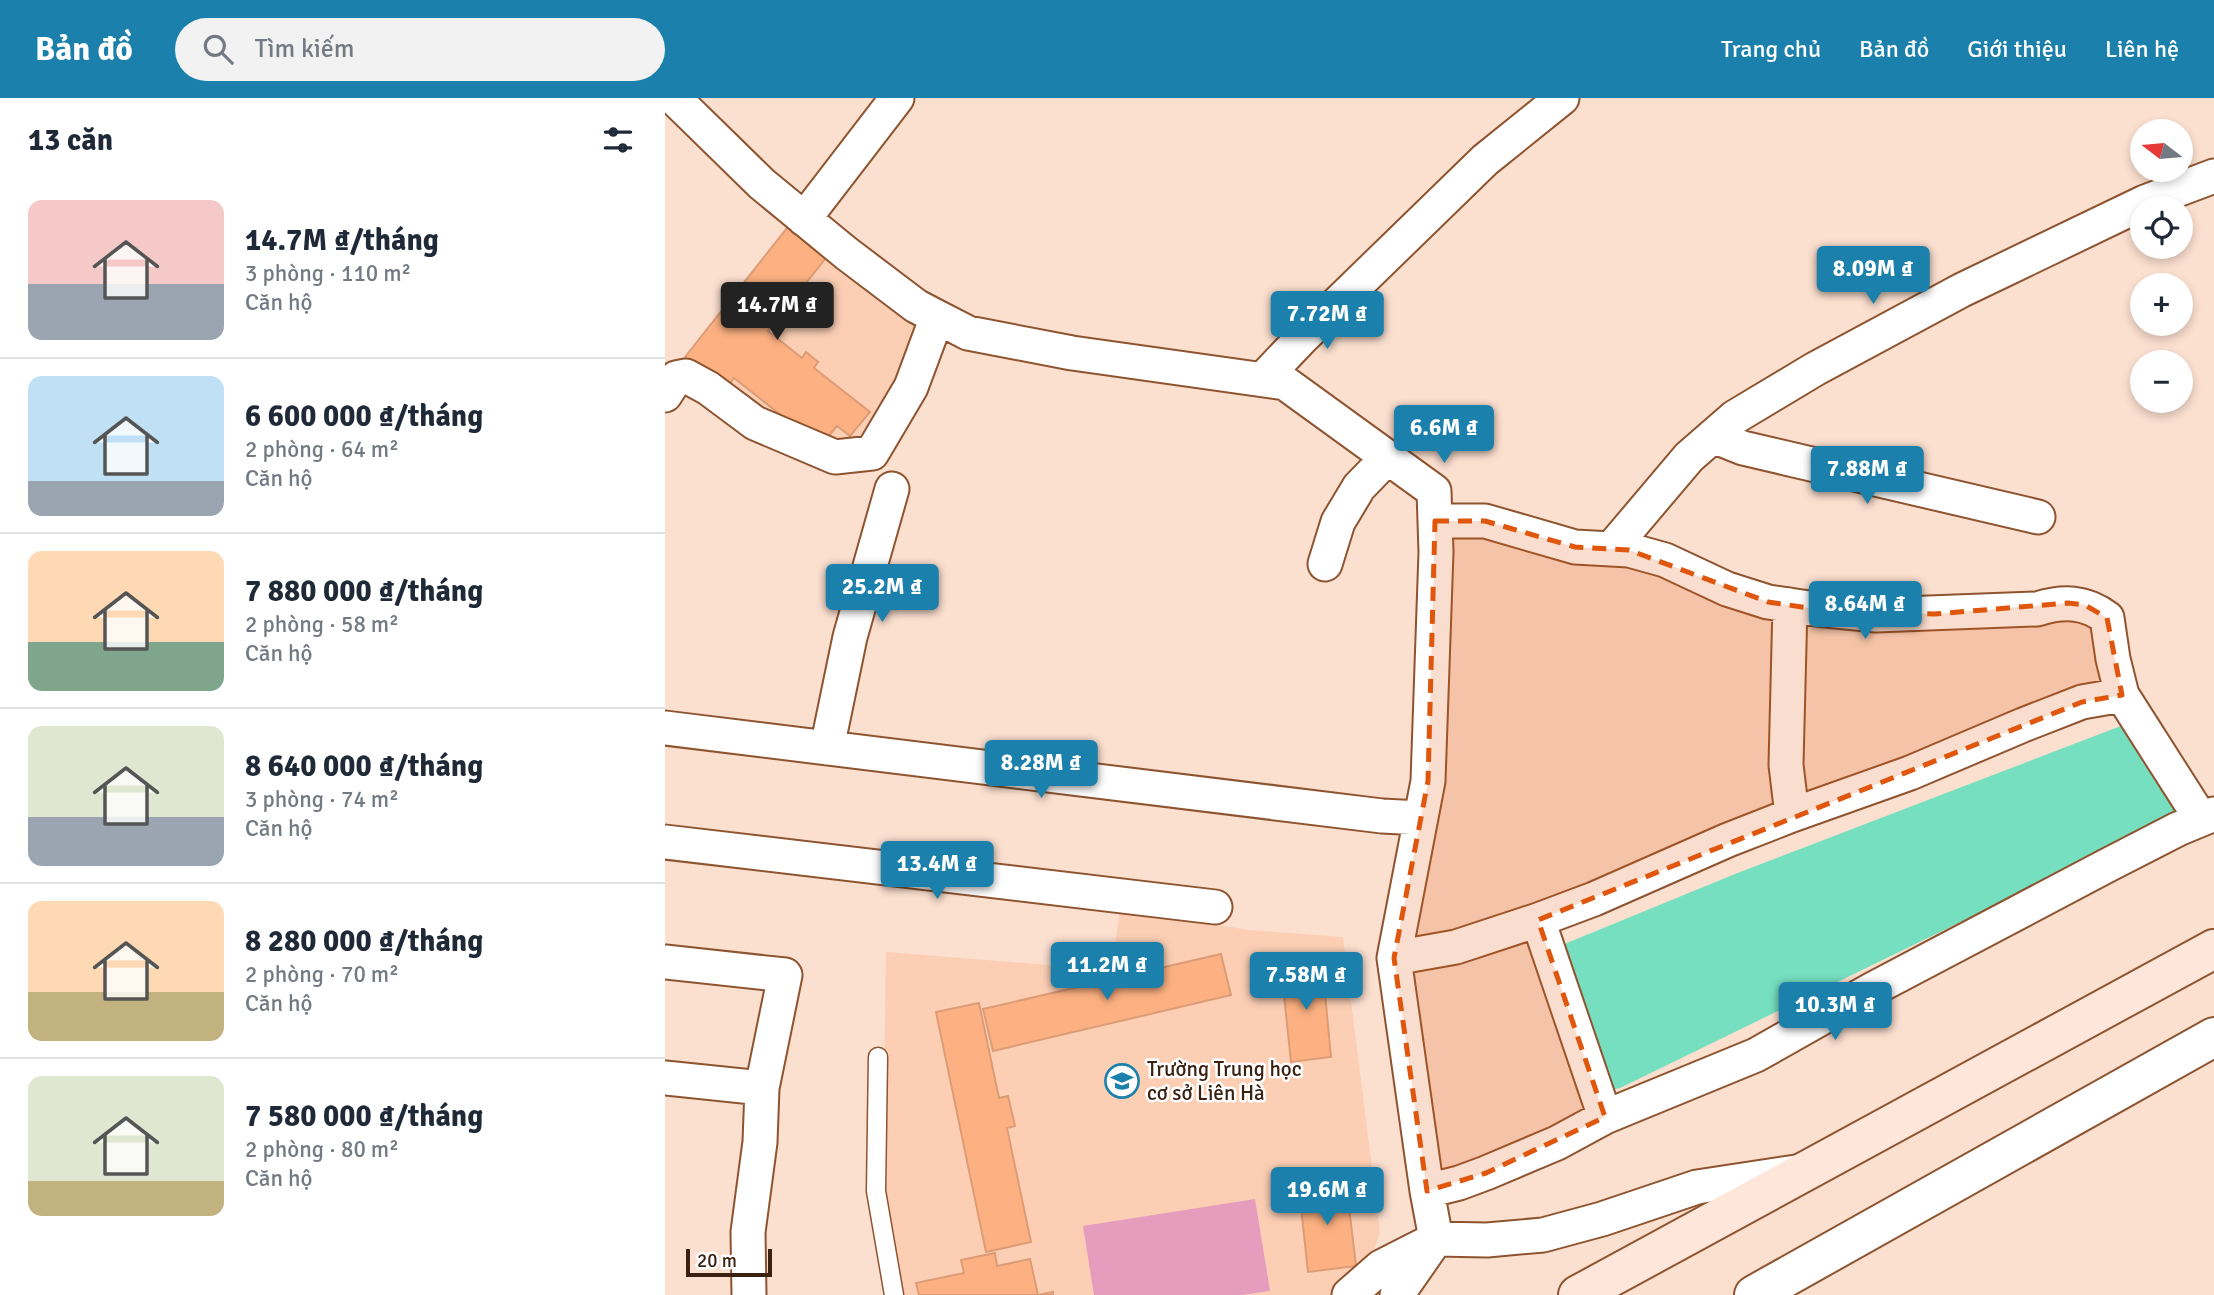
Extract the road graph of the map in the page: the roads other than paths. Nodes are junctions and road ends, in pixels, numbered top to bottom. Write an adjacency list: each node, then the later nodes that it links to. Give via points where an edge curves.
1 (674, 98): 5 (street)
2 (897, 98): 5 (street)
3 (1562, 98): 7 (street, via 1485,160)
4 (2214, 176): 9 (street, via 2145,202 1938,302 1771,395)
5 (804, 219): 6 (street, via 916,306)
6 (937, 317): 7 (street, via 968,333 1059,351); 8 (street, via 911,387 872,453 835,457 755,422 693,379 681,376)
7 (1263, 379): 10 (street, via 1285,383)
8 (669, 382)
9 (1713, 436): 12 (street, via 1743,448); 14 (street, via 1667,481)
10 (1388, 457): 13 (street, via 1434,491); 15 (street, via 1359,487 1338,522)
11 (892, 489): 19 (street, via 850,637)
12 (2038, 517)
13 (1435, 521): 14 (street, via 1485,522 1565,545); 22 (street, via 1428,781)
14 (1612, 548): 16 (street, via 1665,559 1727,589)
15 (1325, 564)
16 (1790, 606): 17 (street, via 1876,615 2085,604 2107,618); 20 (street, via 1786,765)
17 (2122, 695): 20 (street, via 2082,702 1910,774); 21 (street)
18 (665, 728): 19 (street)
19 (827, 748): 22 (street)
20 (1792, 814): 25 (street)
21 (2207, 817): 33 (street, via 2108,864 1756,1055)
22 (1421, 818): 27 (street)
23 (665, 842): 24 (street)
24 (1215, 907)
25 (1538, 920): 27 (street, via 1456,947); 33 (street)
26 (2214, 949): 34 (main road)
27 (1394, 958): 35 (street)
28 (665, 962): 32 (street, via 785,975)
29 (2214, 1037): 42 (street)
30 (878, 1057): 38 (lane, via 876,1191)
31 (665, 1078): 32 (street)
32 (762, 1088): 37 (street, via 748,1232)
33 (1605, 1117): 35 (street, via 1486,1173)
34 (1808, 1171): 36 (street, via 1697,1187 1543,1235); 41 (main road)
35 (1427, 1191): 36 (street)
36 (1436, 1239): 39 (street, via 1381,1267); 40 (street)
37 (749, 1295)
38 (894, 1295)
39 (1349, 1295)
40 (1397, 1295)
41 (1578, 1295)
42 (1754, 1295)

